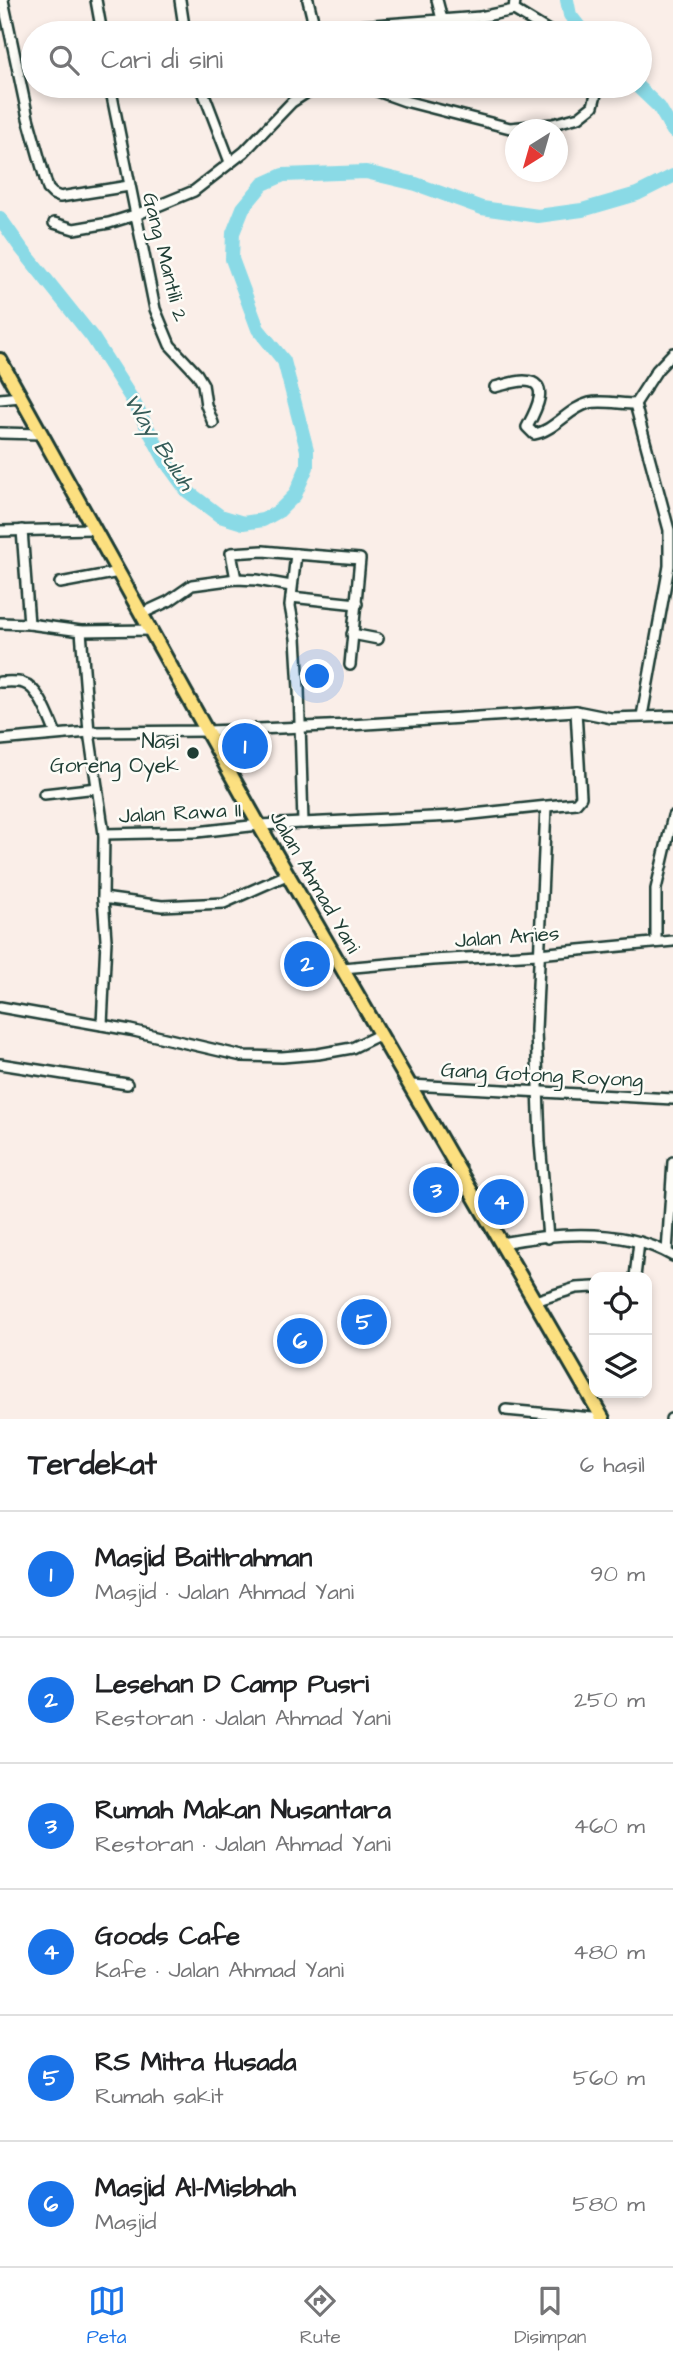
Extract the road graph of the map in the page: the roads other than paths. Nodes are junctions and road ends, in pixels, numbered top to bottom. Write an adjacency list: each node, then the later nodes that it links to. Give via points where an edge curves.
1 (4, 0): 13 (street)
2 (96, 0): 8 (street)
3 (180, 0): 9 (street)
4 (308, 0): 10 (street)
5 (437, 0): 7 (street)
6 (514, 5): 7 (street, via 480,17); 12 (street)
7 (442, 19): 11 (street)
8 (100, 21)
9 (183, 21)
10 (313, 21)
11 (422, 21)
12 (536, 21)
13 (21, 83)
14 (24, 98): 21 (street, via 52,194 60,197)
15 (112, 98): 21 (street, Gang Mantili 2)
16 (206, 98): 20 (street)
17 (298, 98): 20 (street)
18 (397, 98): 19 (street, via 510,128 579,117 593,106)
19 (595, 98)
20 (230, 162): 22 (street, via 194,191)
21 (129, 186): 22 (street, Gang Mantili 2)
22 (138, 214): 23 (street, via 74,229); 30 (street, Gang Mantili 2, via 155,309 170,345 203,384)
23 (54, 223)
24 (673, 353): 29 (street)
25 (0, 360): 27 (highway, Jalan Ahmad Yani)
26 (495, 387): 29 (street, via 526,380 537,386 539,402 527,427 534,434 588,403)
27 (20, 397): 28 (street); 32 (highway, Jalan Ahmad Yani)
28 (0, 400)
29 (635, 404): 37 (street, via 669,530)
30 (213, 423)
31 (0, 433): 32 (street)
32 (41, 434): 33 (highway, Jalan Ahmad Yani)
33 (94, 529): 34 (street); 38 (highway, Jalan Ahmad Yani)
34 (22, 530): 35 (street); 46 (street)
35 (0, 531)
36 (296, 554): 39 (street, via 231,553); 41 (street); 43 (street, via 360,559)
37 (671, 566): 54 (street)
38 (119, 572): 40 (street); 44 (highway, Jalan Ahmad Yani)
39 (236, 579): 41 (street); 44 (street, via 191,585)
40 (60, 583)
41 (291, 586): 42 (street)
42 (291, 597): 43 (street); 56 (street)
43 (357, 604): 49 (street)
44 (143, 613): 47 (highway, Jalan Ahmad Yani)
45 (0, 623): 46 (street)
46 (29, 624): 48 (street)
47 (152, 630): 48 (street); 57 (highway, Jalan Ahmad Yani)
48 (81, 631): 58 (street)
49 (352, 634): 50 (street); 51 (street)
50 (378, 639)
51 (350, 665)
52 (0, 682): 59 (street, via 21,682 31,688)
53 (576, 711): 54 (street, via 611,718); 56 (street); 63 (street, Jalan Rawa II, via 581,797 576,803)
54 (642, 716): 55 (street)
55 (673, 716)
56 (299, 726): 57 (street); 65 (street)
57 (208, 731): 58 (street); 66 (highway, Jalan Ahmad Yani)
58 (89, 732): 59 (street); 61 (street)
59 (56, 734): 60 (street)
60 (0, 740)
61 (97, 788): 62 (street); 67 (street)
62 (44, 794)
63 (546, 807): 65 (street, Jalan Rawa II); 72 (street)
64 (673, 816): 70 (street, via 656,889)
65 (303, 823): 66 (street, Jalan Rawa II)
66 (259, 825): 67 (street, Jalan Rawa II); 68 (highway, Jalan Ahmad Yani)
67 (104, 834): 69 (street)
68 (289, 874): 69 (street, via 224,903 162,906); 73 (highway, Jalan Ahmad Yani)
69 (103, 898): 75 (street)
70 (656, 941): 71 (street, Jalan Aries); 72 (street, Jalan Aries)
71 (673, 941)
72 (538, 954): 73 (street, Jalan Aries); 80 (street)
73 (343, 968): 76 (highway, Jalan Ahmad Yani)
74 (0, 1007): 75 (street)
75 (102, 1026): 76 (street, via 257,1057 352,1048)
76 (381, 1034): 79 (highway, Jalan Ahmad Yani)
77 (0, 1064): 78 (street)
78 (127, 1083)
79 (410, 1085): 80 (street, Gang Gotong Royong); 85 (highway, Jalan Ahmad Yani)
80 (537, 1093): 81 (street, Gang Gotong Royong); 83 (street)
81 (673, 1099)
82 (673, 1162): 86 (street)
83 (548, 1238): 84 (street, via 604,1235); 85 (street)
84 (639, 1242): 86 (street); 87 (street)
85 (501, 1243): 89 (highway, Jalan Ahmad Yani)
86 (670, 1254)
87 (636, 1272)
88 (589, 1287): 89 (street)
89 (535, 1301): 93 (highway, Jalan Ahmad Yani)
90 (506, 1410): 91 (street)
91 (518, 1415): 92 (street)
92 (577, 1418): 93 (street)
93 (603, 1419)

